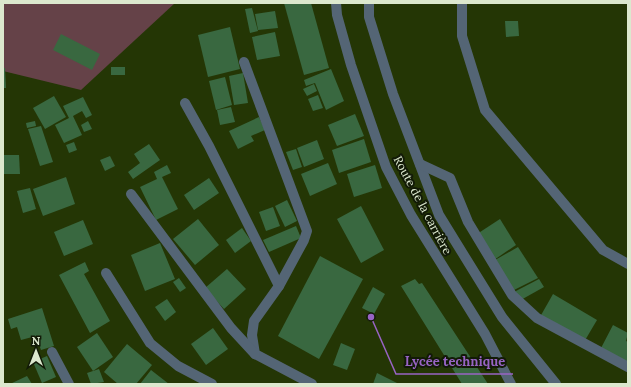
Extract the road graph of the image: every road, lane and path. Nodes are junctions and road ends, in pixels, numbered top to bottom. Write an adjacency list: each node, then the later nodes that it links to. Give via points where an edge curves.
1 (336, 3): 17 (street, Route de la carrière, via 351,65 386,167 411,215 485,334)
2 (369, 3): 6 (street, via 369,17 393,94)
3 (462, 3): 8 (street, via 462,36 485,110 603,250)
4 (244, 62): 10 (street, via 307,232)
5 (186, 103): 10 (street)
6 (420, 164): 13 (street, via 450,178 468,222 512,295 537,318); 18 (street, via 439,214 502,317)
7 (131, 194): 12 (street, via 231,328)
8 (628, 264)
9 (106, 273): 15 (street, via 150,342 178,366)
10 (279, 286): 12 (street, via 254,321 252,335)
11 (52, 352): 14 (street)
12 (255, 354): 16 (street)
13 (628, 367)
14 (69, 384)
15 (212, 384)
16 (312, 384)
17 (511, 384)
18 (556, 384)

